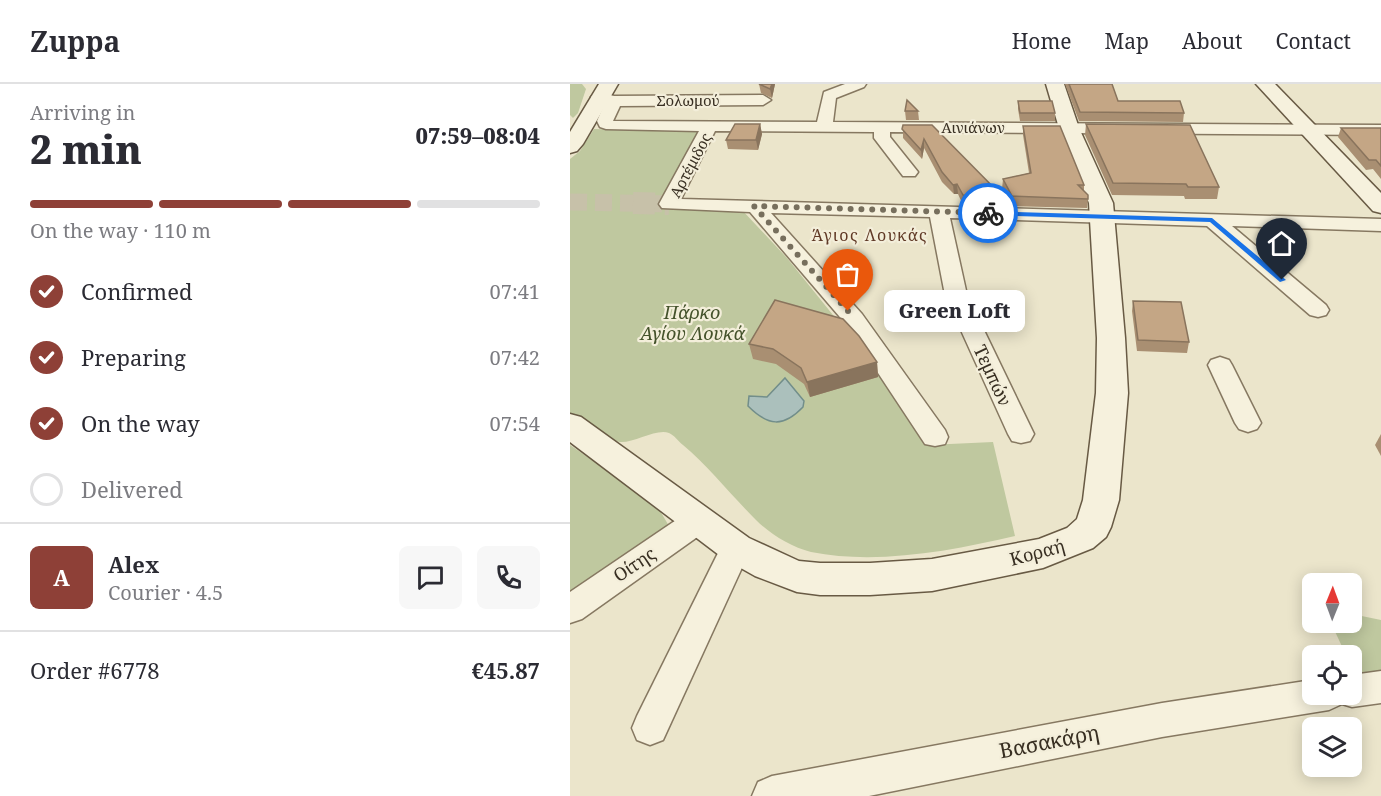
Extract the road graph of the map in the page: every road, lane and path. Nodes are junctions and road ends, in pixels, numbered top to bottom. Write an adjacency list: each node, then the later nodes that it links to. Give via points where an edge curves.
1 (859, 84): 7 (street, via 830,95)
2 (1055, 84): 9 (street, Κοραή)
3 (1265, 84): 11 (street)
4 (606, 94): 5 (street, Σολωμού); 6 (street, Αινιάνων, via 605,122 609,126); 12 (street)
5 (763, 100)
6 (710, 126): 7 (street, Αινιάνων); 14 (street, Αρτέμιδος, via 669,204)
7 (824, 127): 8 (street, Αινιάνων)
8 (882, 127): 9 (street, Αινιάνων); 13 (street, via 882,138)
9 (1069, 128): 11 (street, Αινιάνων); 17 (street, Κοραή, via 1098,192)
10 (1381, 130): 11 (street, Αινιάνων)
11 (1309, 131): 15 (street)
12 (570, 147)
13 (909, 172)
14 (754, 206): 16 (street); 25 (street, via 854,319)
15 (1381, 206)
16 (939, 212): 17 (street); 24 (street, Τεμπών, via 956,295)
17 (1103, 215): 18 (street); 27 (street, Κοραή, via 1112,393 1101,500 1089,532 1043,553 932,575 870,579 797,576)
18 (1212, 220): 19 (street); 20 (street)
19 (1381, 225)
20 (1318, 310)
21 (1220, 365): 22 (street)
22 (1248, 423)
23 (570, 425): 26 (street, Κοραή)
24 (1021, 434)
25 (935, 437)
26 (699, 520): 27 (street, Κοραή); 28 (street, Οίτης)
27 (736, 548): 32 (street)
28 (570, 609)
29 (1381, 687): 30 (street)
30 (1362, 690)
31 (1302, 698): 33 (street, Βασακάρη, via 1162,720)
32 (650, 728)
33 (772, 796)

